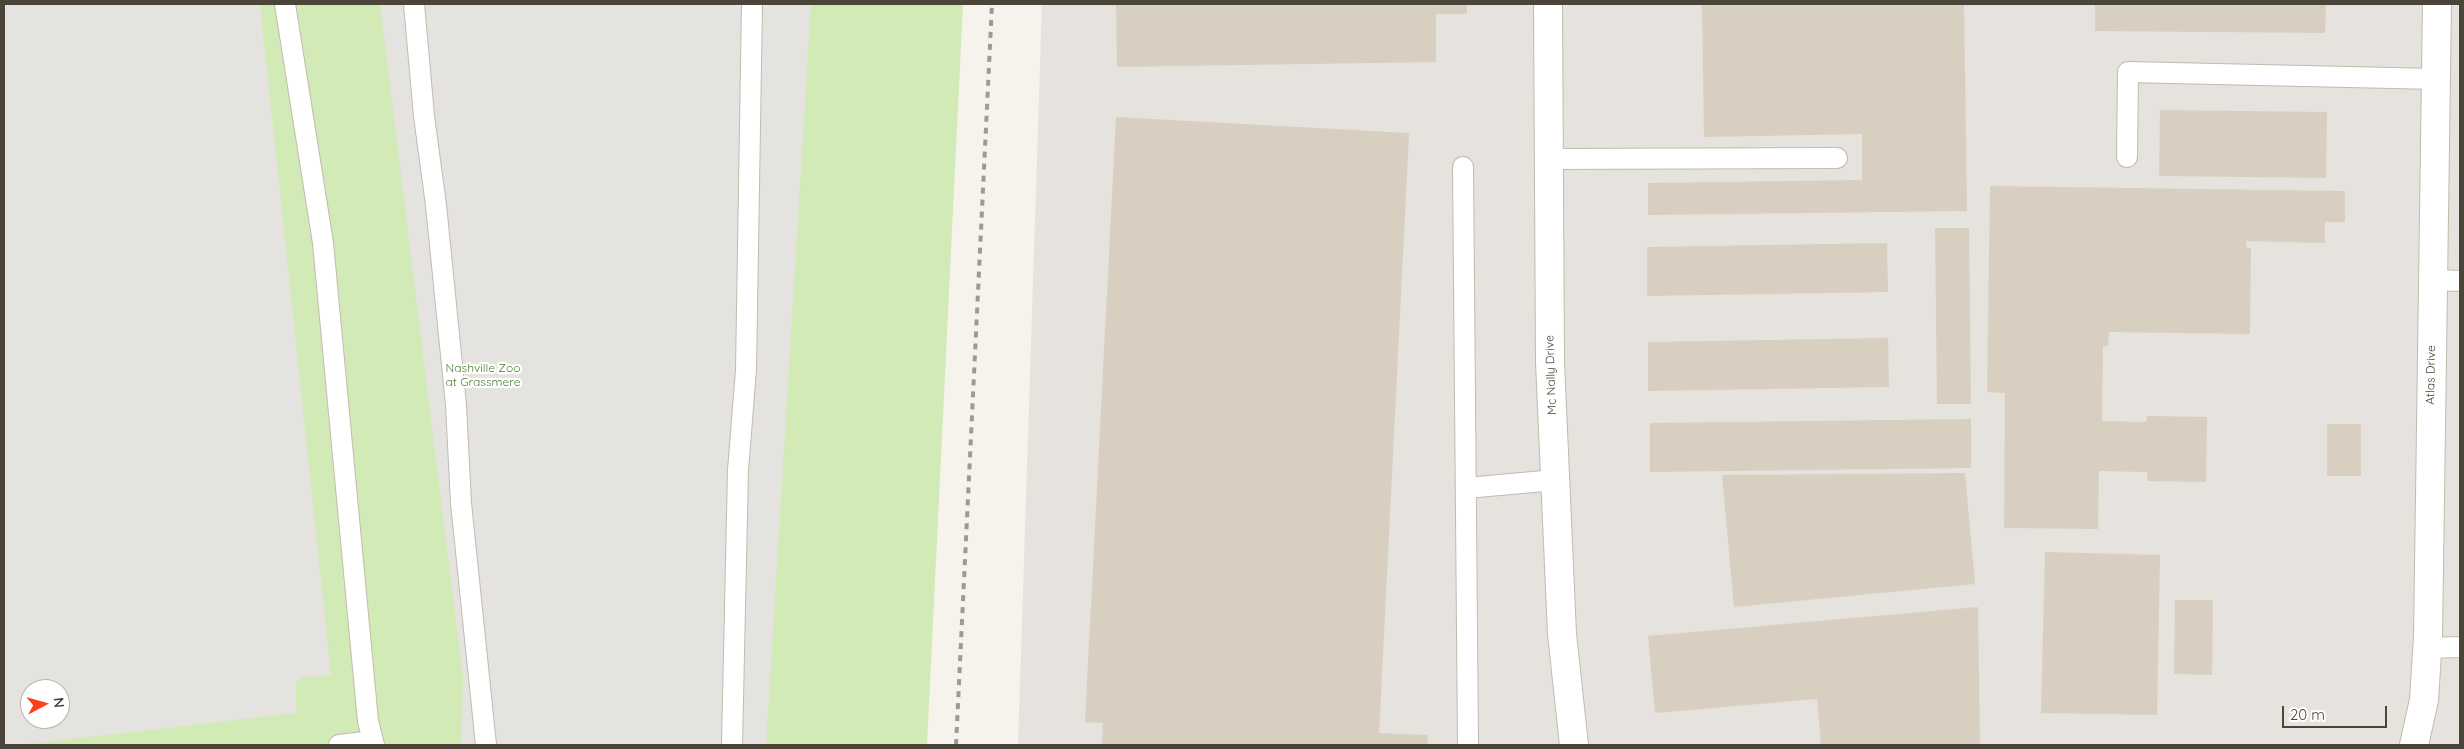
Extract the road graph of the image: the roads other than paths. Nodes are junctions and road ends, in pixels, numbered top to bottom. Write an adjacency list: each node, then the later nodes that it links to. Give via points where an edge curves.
1 (285, 4): 17 (lane, via 323,243 368,721)
2 (414, 4): 19 (lane, via 456,405 461,503)
3 (752, 4): 20 (lane, via 746,370 738,470)
4 (1548, 4): 9 (street, Mc Nally Drive)
5 (2437, 4): 6 (street, Atlas Drive)
6 (2436, 79): 7 (lane, via 2128,72); 11 (street, Atlas Drive)
7 (2127, 157)
8 (1837, 158): 9 (lane)
9 (1549, 160): 13 (street, Mc Nally Drive, via 1550,362)
10 (1463, 167): 14 (lane)
11 (2433, 280): 12 (lane); 16 (street, Atlas Drive)
12 (2460, 281)
13 (1555, 480): 14 (lane); 22 (street, Mc Nally Drive, via 1562,634)
14 (1466, 488): 21 (lane)
15 (2460, 647): 16 (lane)
16 (2427, 648): 23 (street, Atlas Drive, via 2424,700)
17 (374, 743): 18 (lane)
18 (339, 745)
19 (486, 745)
20 (732, 745)
21 (1468, 745)
22 (1574, 745)
23 (2414, 745)

